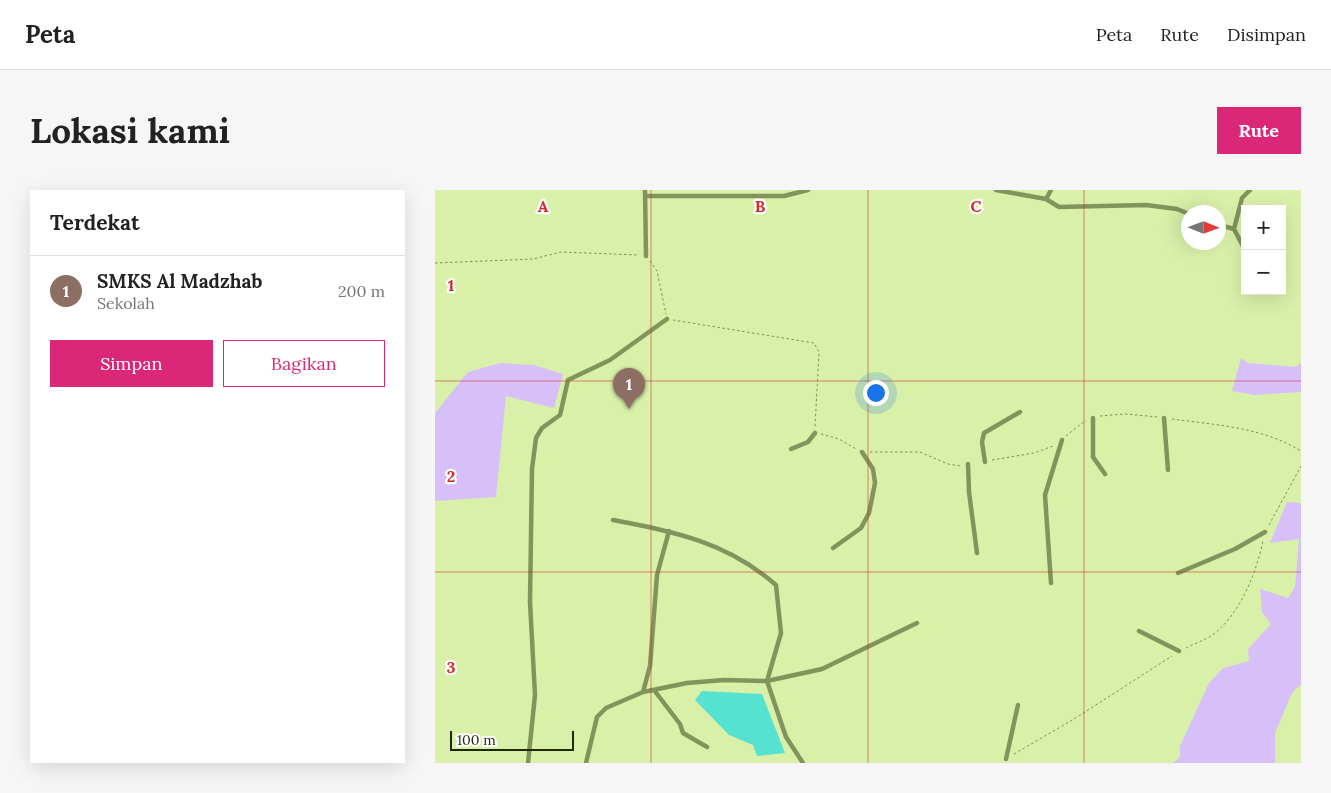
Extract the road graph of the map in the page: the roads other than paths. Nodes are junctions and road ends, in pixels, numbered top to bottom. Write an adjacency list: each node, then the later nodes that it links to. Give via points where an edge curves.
1 (645, 190): 6 (lane)
2 (808, 190): 6 (lane, via 784,196)
3 (996, 190): 7 (lane)
4 (1051, 190): 7 (lane)
5 (1250, 190): 10 (lane, via 1242,198)
6 (646, 196): 12 (lane)
7 (1046, 199): 8 (lane, via 1059,206 1146,204)
8 (1181, 211)
9 (1226, 227): 10 (lane)
10 (1234, 229): 11 (lane)
11 (1241, 242)
12 (646, 256)
13 (667, 319): 41 (lane, via 610,360 568,380 560,416 542,428 536,438 532,469 530,602 535,695)
14 (1020, 412): 21 (lane, via 984,433 981,442)
15 (1093, 418): 24 (lane, via 1093,457)
16 (1164, 418): 23 (lane)
17 (815, 433): 19 (lane, via 808,442)
18 (1062, 440): 31 (lane, via 1045,495)
19 (791, 449)
20 (862, 452): 28 (lane, via 873,469 875,483 869,513 861,528)
21 (985, 462)
22 (968, 464): 29 (lane)
23 (1168, 470)
24 (1105, 474)
25 (613, 520): 26 (lane)
26 (669, 531): 35 (lane, via 706,541 757,568 776,585 781,633); 37 (lane, via 657,575 650,666)
27 (1265, 532): 30 (lane, via 1235,549)
28 (833, 548)
29 (977, 553)
30 (1178, 572)
31 (1051, 582)
32 (917, 623): 35 (lane, via 822,669)
33 (1139, 631): 34 (lane)
34 (1179, 651)
35 (767, 681): 36 (lane, via 724,680); 43 (lane, via 786,737)
36 (654, 690): 37 (lane); 39 (lane, via 680,724 683,733)
37 (643, 692): 42 (lane, via 606,708 597,717)
38 (1019, 705): 40 (lane)
39 (707, 747)
40 (1006, 759)
41 (528, 763)
42 (585, 763)
43 (803, 763)

